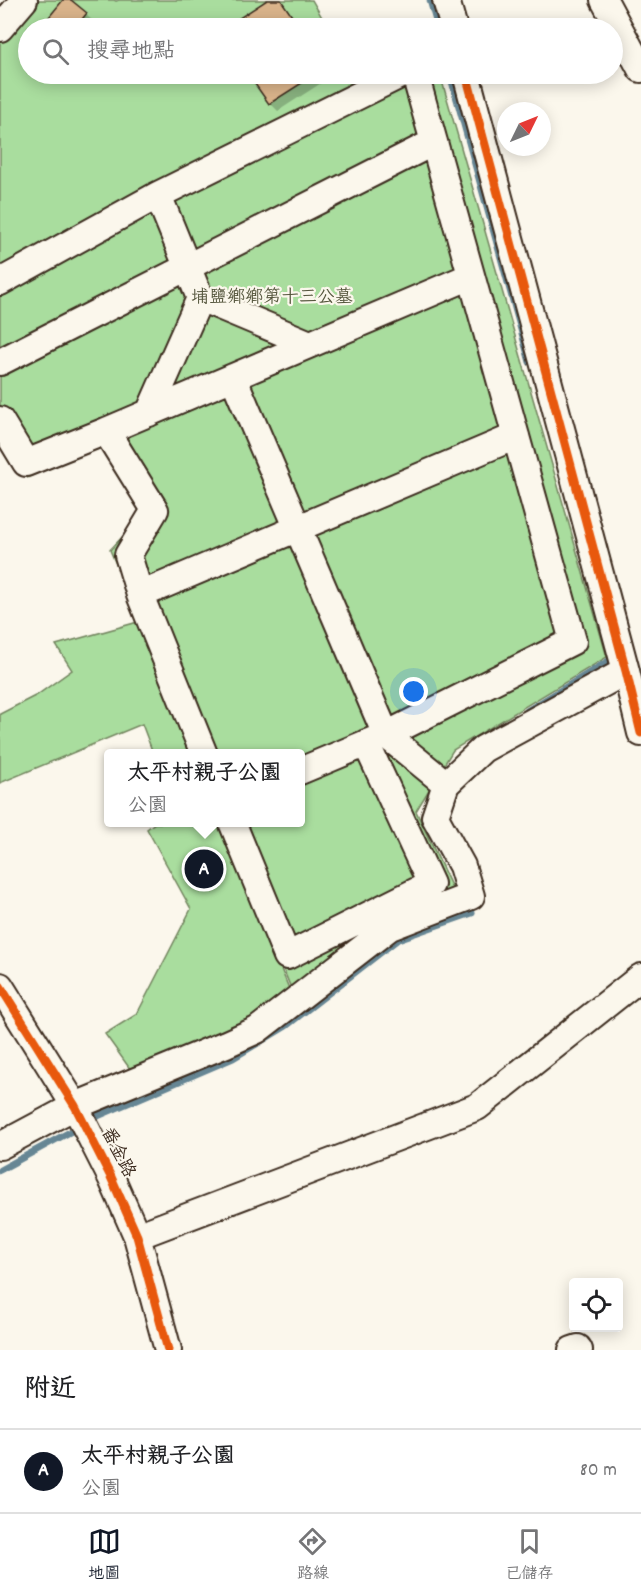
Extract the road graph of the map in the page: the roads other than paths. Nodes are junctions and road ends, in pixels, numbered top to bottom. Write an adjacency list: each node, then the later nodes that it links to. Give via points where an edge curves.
1 (24, 0): 6 (street)
2 (446, 0): 4 (street)
3 (604, 0): 5 (street)
4 (451, 18)
5 (614, 18)
6 (0, 28)
7 (623, 35): 8 (street)
8 (641, 69)
9 (382, 84): 13 (street)
10 (418, 84): 12 (street)
11 (469, 84): 27 (street)
12 (434, 142): 14 (street); 15 (street)
13 (158, 195): 14 (street); 16 (street)
14 (187, 267): 17 (street); 19 (street)
15 (471, 276): 18 (street); 24 (street)
16 (0, 282)
17 (200, 298): 18 (street); 21 (street)
18 (310, 344): 20 (street)
19 (0, 362)
20 (232, 377): 21 (street); 25 (street)
21 (149, 413): 23 (street)
22 (0, 420): 23 (street, via 26,463)
23 (106, 431): 26 (street, via 155,510 128,555)
24 (516, 436): 25 (street); 29 (street, via 573,641)
25 (298, 528): 26 (street); 29 (street)
26 (140, 595): 30 (street)
27 (626, 671): 28 (street); 32 (street, via 483,749)
28 (641, 733)
29 (376, 739): 31 (street); 32 (street); 33 (street, via 431,884 287,956)
30 (202, 749)
31 (305, 769)
32 (446, 784): 36 (street, via 435,817 462,866 471,896 390,927 257,1030)
33 (234, 827)
34 (641, 977): 38 (street, via 477,1107)
35 (0, 986): 36 (street, 番金路)
36 (75, 1106): 37 (street); 38 (street, 番金路)
37 (0, 1146)
38 (137, 1236): 39 (street, 番金路)
39 (168, 1350)
40 (572, 1350): 41 (street)
41 (579, 1350)

